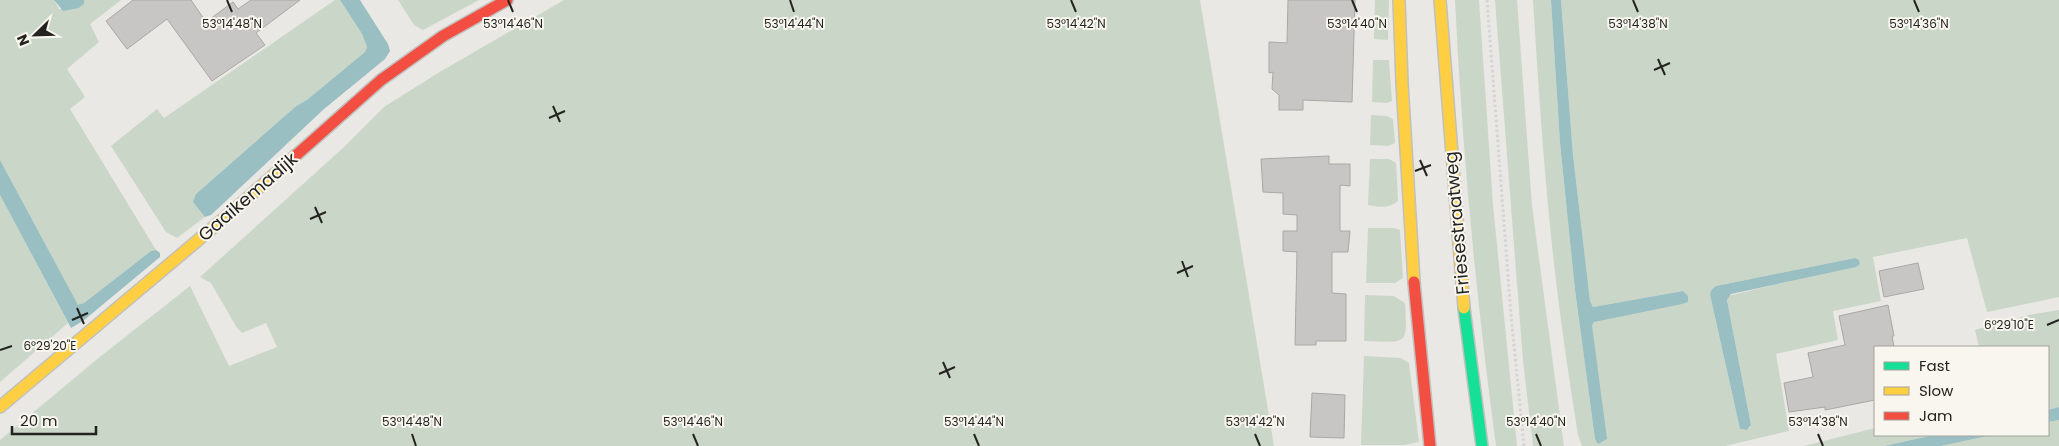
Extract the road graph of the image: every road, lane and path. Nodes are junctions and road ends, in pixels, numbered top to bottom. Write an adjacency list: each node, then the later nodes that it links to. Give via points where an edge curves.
1 (506, 0): 5 (street, Gaaikemadijk, via 443,36 381,80 235,209)
2 (1399, 0): 6 (street, via 1414,296)
3 (1440, 0): 7 (street, Friesestraatweg, via 1462,290)
4 (1487, 0): 8 (path)
5 (0, 407)
6 (1430, 446)
7 (1482, 446)
8 (1524, 446)

